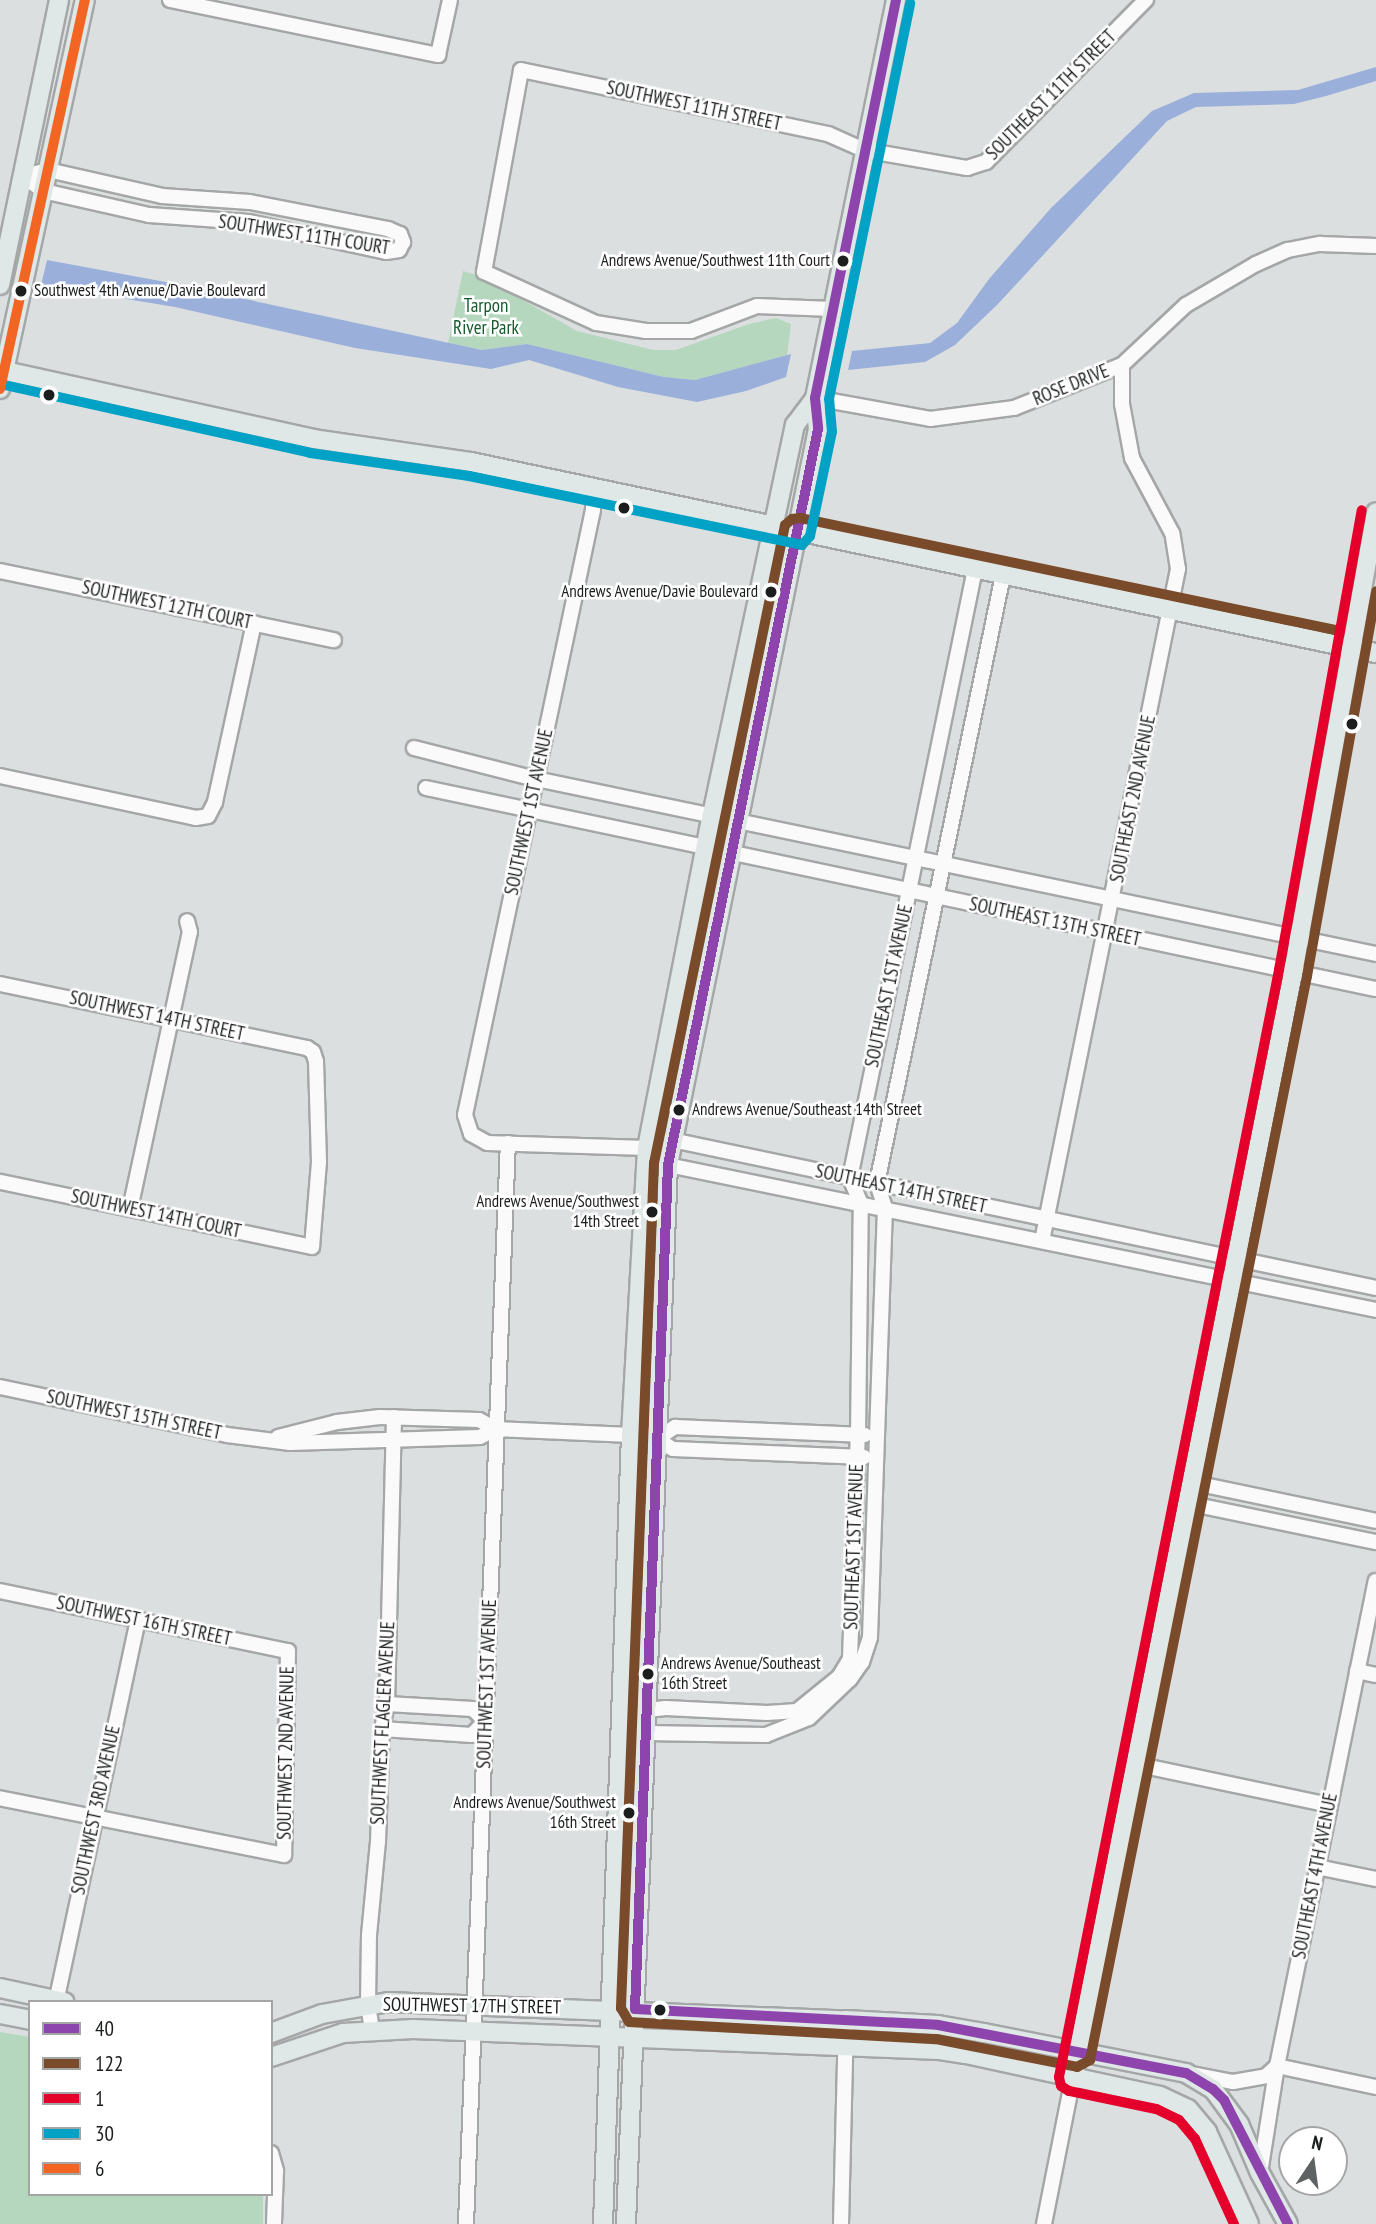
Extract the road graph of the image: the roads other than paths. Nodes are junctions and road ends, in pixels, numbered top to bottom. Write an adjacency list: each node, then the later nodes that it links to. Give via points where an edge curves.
1 (60, 0): 9 (main road)
2 (85, 0): 8 (main road)
3 (170, 0): 4 (street, via 438,55)
4 (450, 0)
5 (896, 0): 7 (main road)
6 (1146, 0): 7 (street, SOUTHEAST 11TH STREET, via 986,162 967,168)
7 (864, 149): 13 (main road); 13 (street, SOUTHWEST 11TH STREET, via 828,134 522,71 484,272 596,323 646,331 691,331 757,306)
8 (48, 170): 9 (street, SOUTHWEST 11TH COURT); 10 (main road); 10 (street, SOUTHWEST 11TH COURT, via 162,197 235,200 388,229 401,234 403,242 399,250 386,252 248,222 149,215)
9 (23, 176): 10 (street, SOUTHWEST 11TH COURT); 12 (main road)
10 (43, 191): 15 (main road)
11 (1376, 246): 14 (street, ROSE DRIVE, via 1320,244 1288,250 1256,264 1186,305)
12 (0, 285)
13 (832, 309): 16 (main road)
14 (1122, 365): 16 (street, ROSE DRIVE, via 1014,408 984,415 930,419); 24 (street, SOUTHEAST 2ND AVENUE, via 1122,404 1132,458 1172,533 1178,569)
15 (2, 377): 17 (main road, via 313,439 471,462)
16 (815, 398): 19 (main road, via 795,425); 20 (main road, via 818,429)
17 (594, 489): 19 (main road); 31 (street, SOUTHWEST 1ST AVENUE)
18 (1376, 512): 27 (main road)
19 (775, 527): 20 (main road); 34 (main road)
20 (797, 531): 21 (main road); 35 (main road)
21 (975, 569): 23 (main road); 38 (street, SOUTHEAST 1ST AVENUE)
22 (0, 570): 25 (street, SOUTHWEST 12TH COURT)
23 (1003, 575): 24 (main road); 39 (street, SOUTHEAST 1ST AVENUE)
24 (1171, 611): 27 (main road); 42 (street, SOUTHEAST 2ND AVENUE)
25 (254, 623): 26 (street, SOUTHWEST 12TH COURT); 30 (street, via 215,802 208,816 196,818)
26 (334, 640)
27 (1349, 648): 28 (main road); 45 (main road)
28 (1376, 653)
29 (414, 748): 31 (street, SOUTHEAST 13TH STREET)
30 (0, 776)
31 (536, 779): 33 (street, SOUTHWEST 1ST AVENUE); 34 (street, SOUTHEAST 13TH STREET)
32 (426, 788): 33 (street, SOUTHEAST 13TH STREET)
33 (530, 810): 36 (street, SOUTHEAST 13TH STREET); 52 (street, SOUTHWEST 1ST AVENUE, via 465,1115 471,1134 487,1143)
34 (712, 815): 35 (street, SOUTHEAST 13TH STREET); 36 (main road)
35 (740, 821): 37 (main road); 38 (street, SOUTHEAST 13TH STREET)
36 (706, 846): 37 (street, SOUTHEAST 13TH STREET); 53 (main road)
37 (734, 851): 40 (street, SOUTHEAST 13TH STREET); 51 (main road)
38 (917, 856): 39 (street, SOUTHEAST 13TH STREET); 40 (street, SOUTHEAST 1ST AVENUE)
39 (943, 862): 41 (street, SOUTHEAST 1ST AVENUE); 42 (street, SOUTHEAST 13TH STREET)
40 (910, 891): 41 (street, SOUTHEAST 13TH STREET); 55 (street, SOUTHEAST 1ST AVENUE)
41 (935, 897): 44 (street, SOUTHEAST 13TH STREET); 57 (street, SOUTHEAST 1ST AVENUE)
42 (1113, 898): 44 (street, SOUTHEAST 2ND AVENUE); 45 (street, SOUTHEAST 13TH STREET)
43 (187, 921): 50 (street, via 190,932)
44 (1105, 934): 47 (street, SOUTHEAST 13TH STREET); 61 (street, SOUTHEAST 2ND AVENUE)
45 (1299, 937): 46 (street, SOUTHEAST 13TH STREET); 47 (main road)
46 (1376, 954)
47 (1293, 973): 49 (street, SOUTHEAST 13TH STREET); 64 (main road)
48 (0, 984): 50 (street, SOUTHWEST 14TH STREET)
49 (1376, 989)
50 (170, 1018): 60 (street); 63 (street, SOUTHWEST 14TH STREET, via 313,1052 319,1162)
51 (672, 1140): 53 (street, SOUTHEAST 14TH STREET); 54 (main road); 55 (street, SOUTHEAST 14TH STREET)
52 (508, 1143): 53 (street); 73 (street, SOUTHWEST 1ST AVENUE)
53 (647, 1147): 54 (street, SOUTHEAST 14TH STREET); 74 (main road)
54 (668, 1165): 58 (street, SOUTHEAST 14TH STREET); 79 (main road)
55 (850, 1178): 57 (street, SOUTHEAST 14TH STREET); 58 (street, SOUTHEAST 1ST AVENUE)
56 (0, 1182): 60 (street, SOUTHWEST 14TH COURT)
57 (877, 1183): 59 (street); 61 (street, SOUTHEAST 14TH STREET)
58 (861, 1203): 59 (street, SOUTHEAST 14TH STREET); 68 (street, SOUTHEAST 1ST AVENUE)
59 (885, 1208): 62 (street, SOUTHEAST 14TH STREET); 69 (street, SOUTHEAST 1ST AVENUE)
60 (130, 1209): 63 (street, SOUTHWEST 14TH COURT)
61 (1047, 1219): 62 (street, SOUTHEAST 2ND AVENUE); 64 (street, SOUTHEAST 14TH STREET)
62 (1042, 1241): 65 (street)
63 (312, 1247)
64 (1236, 1258): 65 (main road); 66 (street, SOUTHEAST 14TH STREET)
65 (1231, 1281): 67 (street); 83 (main road)
66 (1376, 1288)
67 (1376, 1310)
68 (859, 1335): 69 (street); 75 (street, SOUTHEAST 1ST AVENUE)
69 (879, 1337): 76 (street, SOUTHEAST 1ST AVENUE)
70 (0, 1387): 77 (street, SOUTHWEST 15TH STREET, via 228,1435)
71 (394, 1417): 73 (street, SOUTHWEST 15TH STREET, via 479,1420); 77 (street, SOUTHWEST 15TH STREET, via 345,1420); 78 (street, SOUTHWEST FLAGLER AVENUE)
72 (758, 1429): 75 (street, SOUTHWEST 15TH STREET); 79 (street, SOUTHWEST 15TH STREET, via 674,1427); 80 (street)
73 (496, 1430): 74 (street, SOUTHWEST 15TH STREET); 78 (street, SOUTHWEST 15TH STREET, via 480,1437); 96 (street, SOUTHWEST 1ST AVENUE)
74 (631, 1435): 79 (street, SOUTHWEST 15TH STREET); 97 (main road)
75 (858, 1435): 76 (street, SOUTHWEST 15TH STREET); 81 (street, SOUTHEAST 1ST AVENUE)
76 (877, 1436): 82 (street, SOUTHEAST 1ST AVENUE)
77 (270, 1438): 78 (street, SOUTHWEST 15TH STREET, via 290,1443)
78 (392, 1439): 94 (street, SOUTHWEST FLAGLER AVENUE)
79 (657, 1439): 80 (street, SOUTHWEST 15TH STREET, via 673,1449); 95 (main road)
80 (758, 1450): 81 (street, SOUTHWEST 15TH STREET)
81 (858, 1456): 82 (street, SOUTHWEST 15TH STREET); 91 (street, SOUTHEAST 1ST AVENUE)
82 (876, 1457): 91 (street, SOUTHEAST 1ST AVENUE, via 870,1637)
83 (1191, 1482): 84 (main road); 85 (street)
84 (1186, 1503): 86 (street); 100 (main road)
85 (1376, 1521)
86 (1376, 1542)
87 (1376, 1581): 92 (street, SOUTHEAST 4TH AVENUE)
88 (0, 1591): 89 (street, SOUTHWEST 16TH STREET)
89 (138, 1619): 90 (street, SOUTHWEST 16TH STREET); 103 (street, SOUTHWEST 3RD AVENUE)
90 (288, 1651): 103 (street, SOUTHWEST 2ND AVENUE, via 284,1855)
91 (856, 1660): 95 (street, via 808,1703 788,1713); 99 (street, via 850,1679 809,1718 781,1731 747,1737)
92 (1357, 1671): 93 (street); 102 (street, SOUTHEAST 4TH AVENUE)
93 (1376, 1675)
94 (387, 1704): 96 (street, via 473,1709); 98 (street, SOUTHWEST FLAGLER AVENUE)
95 (647, 1710): 97 (street); 99 (main road)
96 (485, 1721): 98 (street, via 472,1735); 109 (street, SOUTHWEST 1ST AVENUE)
97 (622, 1727): 99 (street); 111 (main road)
98 (382, 1729): 110 (street, SOUTHWEST FLAGLER AVENUE)
99 (646, 1733): 112 (main road)
100 (1135, 1764): 102 (street); 122 (main road)
101 (0, 1798): 103 (street)
102 (1330, 1805): 104 (street, SOUTHEAST 4TH AVENUE)
103 (93, 1819): 108 (street, SOUTHWEST 3RD AVENUE)
104 (1317, 1867): 105 (street); 124 (street, SOUTHEAST 4TH AVENUE)
105 (1376, 1879)
106 (0, 1988): 107 (main road)
107 (54, 2000)
108 (59, 2000)
109 (475, 2004): 110 (main road, SOUTHWEST 17TH STREET); 111 (main road, SOUTHWEST 17TH STREET); 117 (street, SOUTHWEST 1ST AVENUE)
110 (368, 2005): 116 (street, SOUTHWEST FLAGLER AVENUE); 118 (main road, SOUTHWEST 17TH STREET, via 322,2014)
111 (612, 2008): 112 (main road, SOUTHWEST 17TH STREET); 119 (main road)
112 (635, 2009): 115 (main road, SOUTHWEST 17TH STREET); 120 (main road)
113 (0, 2014): 114 (main road)
114 (28, 2020)
115 (846, 2020): 121 (street); 122 (main road, SOUTHWEST 17TH STREET, via 937,2025)
116 (372, 2030): 117 (main road, SOUTHWEST 17TH STREET); 123 (main road, SOUTHWEST 17TH STREET, via 321,2038)
117 (473, 2031): 119 (main road, SOUTHWEST 17TH STREET); 132 (street, SOUTHWEST 1ST AVENUE)
118 (273, 2032)
119 (611, 2036): 120 (main road, SOUTHWEST 17TH STREET); 133 (main road)
120 (633, 2038): 121 (main road, SOUTHWEST 17TH STREET); 134 (main road)
121 (845, 2047): 126 (main road, SOUTHWEST 17TH STREET, via 953,2052); 135 (street)
122 (1078, 2053): 125 (main road, SOUTHWEST 17TH STREET); 126 (main road)
123 (273, 2056)
124 (1277, 2066): 125 (street, via 1266,2076 1233,2082); 127 (street); 129 (street, SOUTHEAST 4TH AVENUE)
125 (1186, 2073): 129 (main road, via 1224,2100)
126 (1073, 2078): 130 (main road, SOUTHWEST 17TH STREET, via 1160,2096 1188,2109 1208,2132); 136 (street)
127 (1376, 2087)
128 (273, 2160): 131 (street)
129 (1259, 2173): 137 (main road)
130 (1245, 2220)
131 (274, 2224)
132 (466, 2224)
133 (604, 2224)
134 (626, 2224)
135 (841, 2224)
136 (1044, 2224)
137 (1288, 2224)

